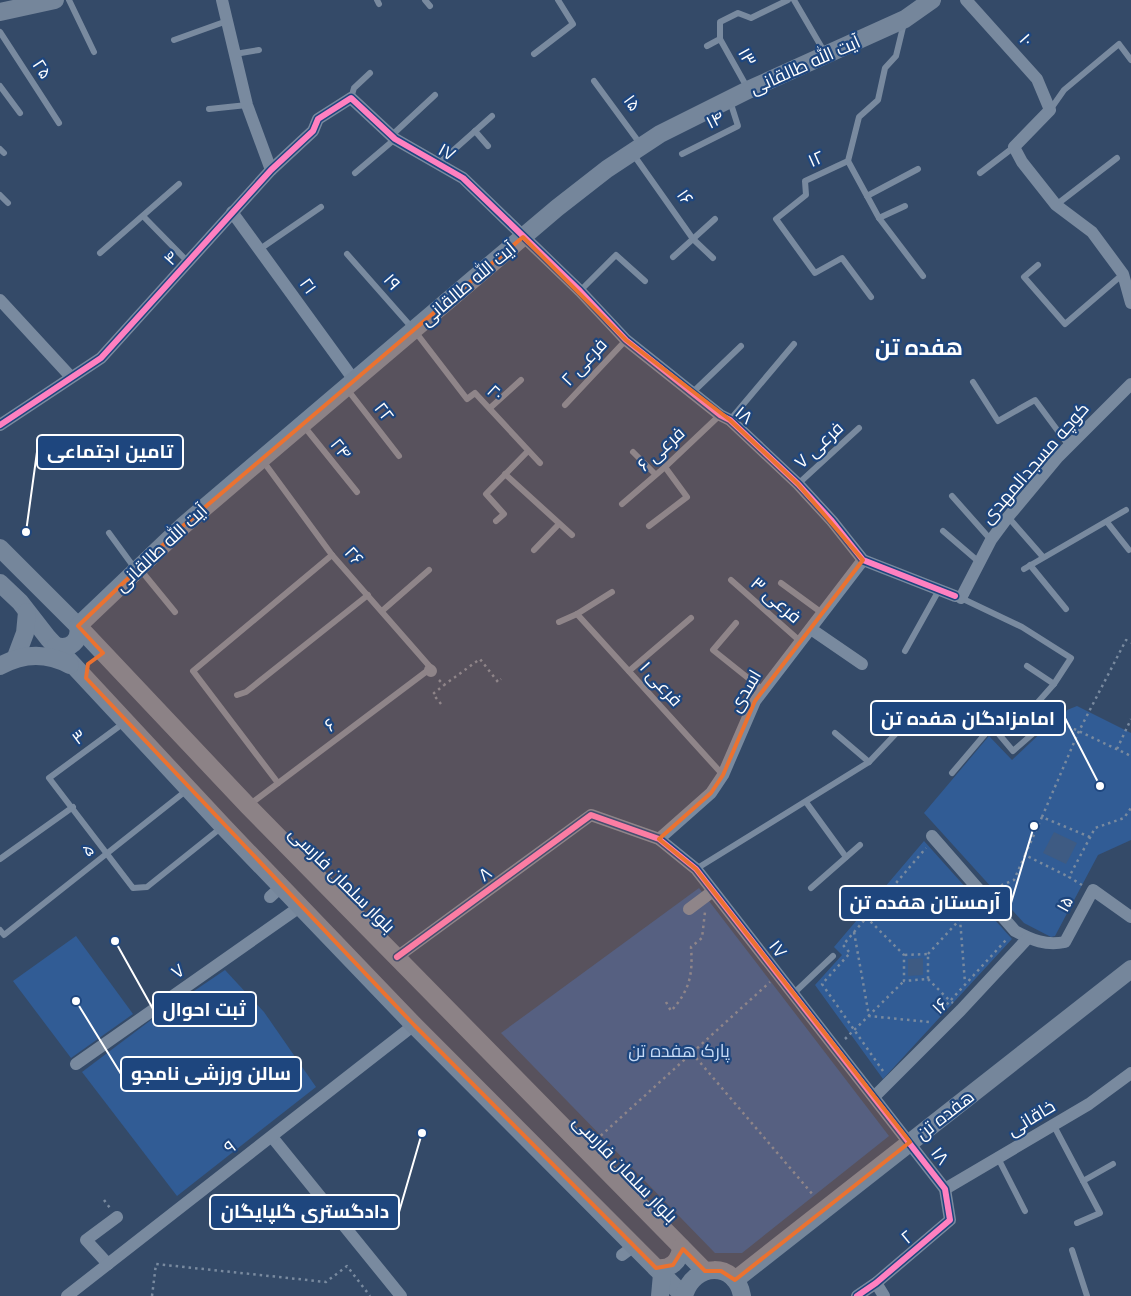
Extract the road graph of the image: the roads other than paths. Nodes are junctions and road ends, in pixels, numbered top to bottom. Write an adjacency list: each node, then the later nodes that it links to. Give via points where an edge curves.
1 (55, 0): 11 (main road)
2 (69, 0): 19 (lane)
3 (222, 0): 13 (street)
4 (425, 0): 10 (lane)
5 (558, 0): 21 (lane, via 573,24)
6 (788, 0): 15 (lane, via 751,18 738,13 720,22)
7 (794, 0): 22 (lane)
8 (932, 0): 12 (main road, آیت الله طالقانی)
9 (966, 0): 33 (street, ۱۰, via 1037,79)
10 (430, 6)
11 (0, 12)
12 (905, 19): 22 (main road, آیت الله طالقانی); 44 (lane, ۱۲, via 896,56 886,68 878,100 859,118)
13 (227, 21): 16 (lane); 20 (street)
14 (0, 32): 36 (lane, ۲۵)
15 (720, 39): 17 (lane); 27 (lane, ۱۳)
16 (174, 40)
17 (707, 46)
18 (259, 50): 20 (lane)
19 (94, 52)
20 (235, 54): 31 (street)
21 (534, 54)
22 (827, 56): 27 (main road, آیت الله طالقانی)
23 (1131, 60): 33 (lane, via 1119,44 1064,90)
24 (370, 73): 29 (lane, via 354,88)
25 (594, 81): 41 (lane, ۱۵)
26 (0, 86): 34 (lane)
27 (748, 90): 30 (main road, آیت الله طالقانی)
28 (435, 95): 38 (lane)
29 (351, 98): 38 (street, ۱۷); 47 (street, ۴, via 318,119 312,131)
30 (729, 100): 41 (main road, آیت الله طالقانی); 42 (lane, ۱۴, via 738,126)
31 (247, 104): 32 (lane); 47 (street)
32 (209, 109)
33 (1050, 110): 40 (street)
34 (20, 113)
35 (492, 116): 37 (lane)
36 (59, 123)
37 (475, 131): 39 (lane); 45 (lane)
38 (393, 138): 45 (street, ۱۷); 48 (lane)
39 (488, 146)
40 (1014, 147): 49 (lane); 54 (street)
41 (637, 149): 61 (main road, آیت الله طالقانی); 62 (lane, ۱۶)
42 (682, 154)
43 (1116, 158): 54 (lane)
44 (848, 161): 52 (lane); 74 (lane, ۱۲, via 805,181 806,195 776,219 814,273 842,258)
45 (438, 164): 61 (street, ۱۷, via 463,178)
46 (918, 169): 52 (lane)
47 (271, 170): 57 (street, ۴)
48 (355, 173)
49 (980, 173)
50 (179, 184): 58 (lane)
51 (0, 195): 53 (lane)
52 (867, 196): 59 (lane)
53 (8, 203)
54 (1056, 205): 72 (street, via 1092,232)
55 (905, 206): 59 (lane)
56 (320, 207): 63 (lane)
57 (232, 212): 63 (street, ۲۱); 68 (street, ۴)
58 (142, 216): 64 (lane); 68 (lane)
59 (879, 218): 70 (lane)
60 (715, 219): 62 (lane)
61 (524, 233): 73 (street, ۱۸); 77 (main road, آیت الله طالقانی)
62 (693, 239): 66 (lane); 67 (lane, ۱۶)
63 (260, 249): 84 (street, ۲۱)
64 (100, 253)
65 (347, 254): 77 (lane, ۱۹)
66 (672, 257)
67 (713, 258)
68 (188, 262): 81 (street, ۴, via 101,358)
69 (1038, 265): 72 (lane, via 1024,277 1065,324)
70 (923, 276)
71 (645, 281): 73 (lane, via 616,255)
72 (1126, 282): 76 (street)
73 (580, 291): 78 (street, ۱۸)
74 (871, 297)
75 (0, 300): 81 (street)
76 (1131, 303)
77 (414, 330): 84 (main road, آیت الله طالقانی); 88 (lane, ۲۰, via 467,399 475,393)
78 (626, 340): 86 (street, ۱۸); 87 (lane, فرعی ۲)
79 (794, 344): 89 (lane, فرعی ۶)
80 (741, 346): 86 (lane)
81 (71, 377): 91 (street, ۴)
82 (521, 380): 88 (lane)
83 (973, 382): 93 (lane, via 998,421 1035,400)
84 (350, 384): 90 (main road, آیت الله طالقانی); 96 (lane, ۲۲)
85 (1131, 384): 93 (street, کوچه مسجدالمهدی, via 1092,431)
86 (693, 392): 89 (street, ۱۸)
87 (565, 405)
88 (490, 408): 94 (lane, ۲۰)
89 (725, 418): 99 (lane, فرعی ۶); 102 (street, ۱۸)
90 (302, 424): 97 (main road, آیت الله طالقانی); 103 (lane, ۲۴)
91 (0, 425)
92 (859, 428): 102 (lane, فرعی ۷)
93 (1069, 446): 107 (street, کوچه مسجدالمهدی, via 1033,492)
94 (528, 451): 98 (lane, ۲۰); 100 (lane)
95 (633, 452): 101 (lane)
96 (399, 456)
97 (261, 459): 119 (lane, ۲۶); 124 (main road, آیت الله طالقانی, via 234,474)
98 (540, 463)
99 (665, 467): 101 (lane, فرعی ۶); 111 (lane, via 687,497)
100 (505, 474): 108 (lane, via 486,494 504,514); 110 (lane)
101 (655, 474): 105 (lane, فرعی ۶)
102 (798, 484): 121 (street, ۱۸)
103 (357, 492)
104 (952, 496): 115 (lane)
105 (622, 504)
106 (1126, 510): 109 (lane)
107 (1008, 517): 115 (street, کوچه مسجدالمهدی); 120 (lane)
108 (496, 521)
109 (1107, 522): 118 (lane); 120 (lane)
110 (558, 525): 114 (lane); 117 (lane)
111 (649, 526)
112 (943, 531): 122 (lane)
113 (109, 533): 124 (lane)
114 (572, 536)
115 (991, 540): 122 (street, کوچه مسجدالمهدی)
116 (0, 548): 143 (main road, بلوار سلمان فارسی)
117 (534, 550)
118 (1129, 550)
119 (332, 555): 132 (lane, ۲۶); 169 (lane, via 193,671)
120 (1043, 556): 123 (lane)
121 (863, 560): 130 (street, ۱۸); 138 (street, اسدی)
122 (979, 562): 133 (street, کوچه مسجدالمهدی)
123 (1030, 564): 125 (lane); 134 (lane)
124 (137, 569): 137 (lane); 143 (main road, آیت الله طالقانی)
125 (1024, 569)
126 (429, 570): 135 (lane)
127 (731, 580): 145 (lane, فرعی ۳)
128 (0, 582): 136 (main road)
129 (781, 583): 138 (lane)
130 (939, 590): 133 (street, ۱۸); 147 (lane)
131 (612, 592): 139 (lane)
132 (368, 595): 135 (lane, ۲۶); 158 (lane)
133 (958, 597): 156 (lane, via 1022,627 1071,658)
134 (1066, 609)
135 (382, 611): 153 (lane, ۲۶)
136 (27, 612): 146 (main road); 148 (main road, via 25,633)
137 (175, 612)
138 (823, 613): 144 (street, اسدی)
139 (577, 614): 141 (lane); 154 (lane, فرعی ۱)
140 (691, 618): 154 (lane)
141 (559, 622)
142 (736, 623): 157 (lane, via 713,650)
143 (78, 626): 146 (main road, آیت الله طالقانی, via 74,643); 149 (main road, بلوار سلمان فارسی)
144 (811, 629): 145 (street, اسدی); 150 (street)
145 (801, 642): 157 (street, اسدی)
146 (56, 646): 155 (main road)
147 (905, 651)
148 (16, 657): 151 (main road); 155 (main road, via 46,656)
149 (109, 659): 155 (main road, via 91,660); 172 (main road, بلوار سلمان فارسی)
150 (862, 664)
151 (0, 666)
152 (1027, 666): 156 (lane)
153 (431, 670): 169 (lane, ۶)
154 (629, 671): 168 (lane, فرعی ۱)
155 (81, 673): 163 (main road)
156 (1054, 684): 159 (lane)
157 (763, 690): 168 (street, اسدی, via 755,701)
158 (237, 696)
159 (1040, 701): 161 (lane); 162 (lane)
160 (924, 704): 166 (lane)
161 (1031, 710)
162 (1053, 716): 164 (lane); 167 (lane, via 1012,751 992,726)
163 (126, 721): 170 (main road); 173 (lane, ۳, via 49,778)
164 (1060, 722)
165 (835, 733): 166 (lane)
166 (869, 762): 171 (lane)
167 (952, 773)
168 (723, 775): 177 (street, اسدی, via 711,793)
169 (278, 783): 172 (lane, ۶)
170 (189, 788): 175 (main road); 179 (lane, ۵)
171 (806, 802): 180 (lane); 182 (lane)
172 (248, 806): 191 (main road, بلوار سلمان فارسی, via 307,862)
173 (73, 807): 179 (lane); 181 (lane)
174 (591, 815): 177 (street, ۱۷); 191 (street, ۸, via 519,860)
175 (223, 826): 179 (lane, via 147,887 133,888); 185 (main road, via 276,892)
176 (932, 836): 189 (street, via 1015,931)
177 (659, 839): 182 (street, ۱۷)
178 (860, 845): 180 (lane)
179 (107, 855): 188 (lane, ۵)
180 (846, 857): 183 (lane)
181 (0, 859)
182 (696, 869): 184 (street, ۱۷)
183 (811, 888)
184 (713, 891): 186 (street); 193 (street, ۱۷)
185 (301, 906): 194 (main road); 195 (street, ۷, via 159,1001 148,1017 103,1040)
186 (694, 906)
187 (1131, 917): 189 (street, ۱۵, via 1093,890 1064,942 1051,945)
188 (2, 932)
189 (1028, 938): 197 (street, ۱۶)
190 (833, 956): 193 (lane)
191 (397, 957): 208 (main road, بلوار سلمان فارسی)
192 (1131, 969): 200 (main road, هفده تن)
193 (794, 993): 197 (street, ۱۷)
194 (414, 1024): 199 (street, ۹); 211 (main road, via 628,1250)
195 (76, 1064)
196 (1131, 1073): 198 (street, خاقانی)
197 (875, 1096): 200 (street, ۱۷)
198 (1054, 1126): 201 (street, خاقانی); 203 (lane)
199 (272, 1136): 210 (street, ۹); 216 (street)
200 (910, 1142): 204 (street, ۱۸); 213 (main road, هفده تن)
201 (998, 1158): 204 (street, خاقانی); 205 (lane)
202 (1113, 1164): 203 (lane)
203 (1083, 1181): 207 (lane, via 1100,1213)
204 (945, 1189): 214 (street, ۲, via 950,1220)
205 (1025, 1211)
206 (117, 1217): 210 (street, via 86,1240)
207 (1076, 1223)
208 (680, 1247): 211 (main road, via 673,1265); 212 (main road, بلوار سلمان فارسی)
209 (1072, 1250): 222 (lane)
210 (108, 1264): 215 (street, ۹)
211 (659, 1271): 217 (main road); 218 (main road)
212 (705, 1271): 213 (main road, via 721,1271); 218 (main road, via 690,1281)
213 (735, 1280): 219 (main road)
214 (876, 1283): 220 (street, ۲); 221 (street)
215 (67, 1296)
216 (401, 1296)
217 (660, 1296)
218 (684, 1296)
219 (742, 1296)
220 (857, 1296)
221 (884, 1296)
222 (1086, 1296)

